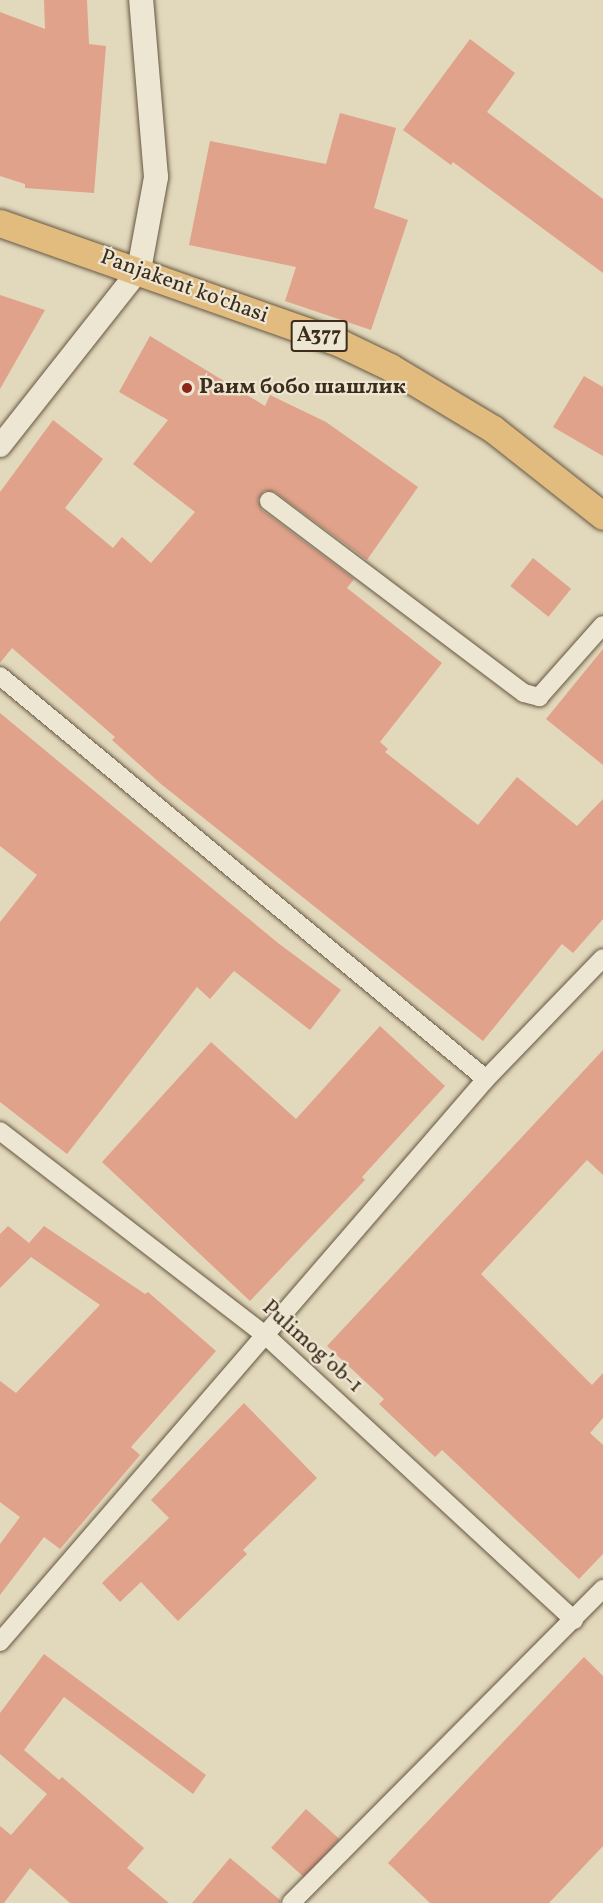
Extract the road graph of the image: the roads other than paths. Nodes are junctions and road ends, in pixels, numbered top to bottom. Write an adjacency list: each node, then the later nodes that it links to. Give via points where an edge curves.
1 (141, 0): 3 (main road, via 156,177)
2 (0, 223): 3 (main road, Panjakent ko'chasi / A377)
3 (139, 270): 4 (street); 6 (main road, Panjakent ko'chasi / A377, via 338,342 390,367 493,429)
4 (0, 446)
5 (269, 501): 7 (street, via 524,693 539,697)
6 (603, 516)
7 (603, 625)
8 (0, 676): 10 (street)
9 (603, 958): 10 (street)
10 (486, 1079): 12 (street)
11 (0, 1131): 12 (street, Pulimog’ob-1)
12 (264, 1334): 14 (street, Pulimog’ob-1); 15 (street)
13 (603, 1589): 14 (street)
14 (574, 1620): 16 (street)
15 (0, 1642)
16 (291, 1903)

